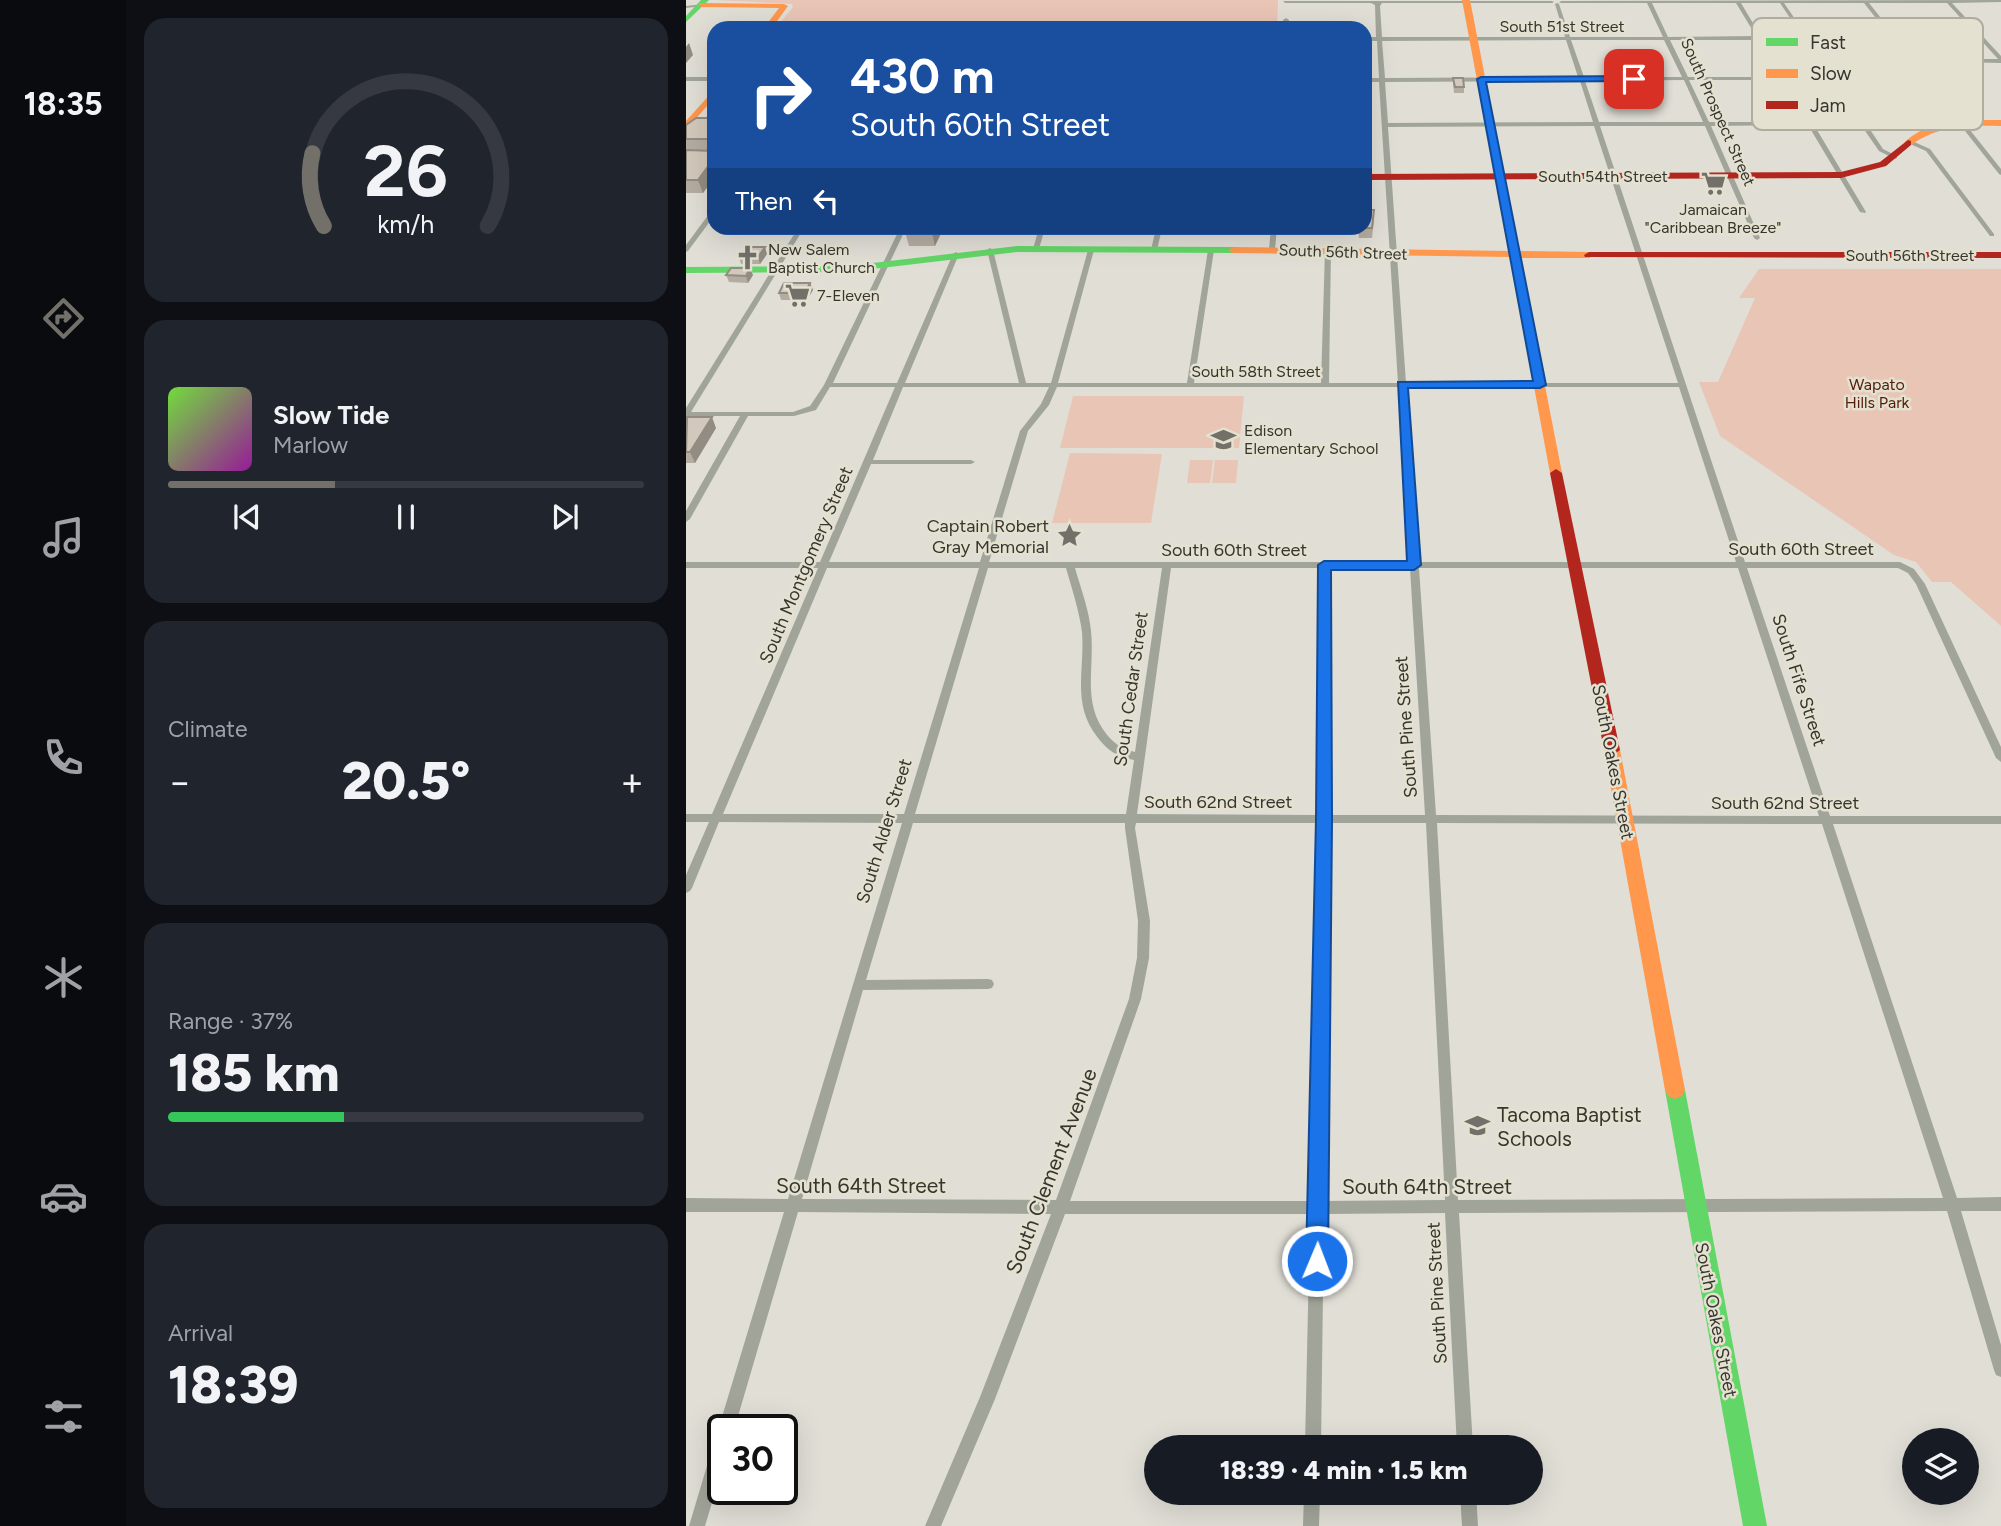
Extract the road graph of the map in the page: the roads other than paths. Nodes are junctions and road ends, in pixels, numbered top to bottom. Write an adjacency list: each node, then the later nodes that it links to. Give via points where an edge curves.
1 (1466, 1): 2 (street); 11 (street); 19 (street, South Oakes Street)
2 (1557, 1): 3 (street); 20 (street, South Fife Street)
3 (1648, 1): 4 (street); 21 (street, South Prospect Street)
4 (1737, 1): 5 (street); 18 (street)
5 (1781, 1): 6 (street); 13 (street)
6 (1865, 1): 7 (street); 14 (street)
7 (1904, 1): 8 (street)
8 (1948, 1): 9 (street); 15 (street)
9 (2001, 1)
10 (1285, 2): 11 (street)
11 (1377, 2): 24 (street, South Pine Street)
12 (697, 4): 16 (street); 17 (street, via 784,6)
13 (1792, 18)
14 (1878, 18)
15 (1963, 18)
16 (686, 20)
17 (773, 21)
18 (1752, 26)
19 (1474, 38): 20 (street, South 51st Street); 24 (street, South 51st Street); 31 (street, South Oakes Street)
20 (1569, 38): 21 (street, South 51st Street); 32 (street, South Fife Street)
21 (1667, 38): 22 (street, South 51st Street); 33 (street, South Prospect Street)
22 (1752, 38)
23 (1372, 39): 24 (street, South 51st Street)
24 (1379, 39): 35 (street, South Pine Street)
25 (1983, 40): 27 (street)
26 (1983, 60): 27 (street)
27 (2001, 60)
28 (1752, 78): 33 (street)
29 (686, 79): 30 (street)
30 (707, 79)
31 (1481, 79): 32 (street); 35 (street); 42 (street, South Oakes Street)
32 (1582, 79): 33 (street); 43 (street, South Fife Street)
33 (1686, 79): 39 (street, South Prospect Street)
34 (1372, 80): 35 (street)
35 (1381, 80): 41 (street, South Pine Street)
36 (707, 102): 44 (street)
37 (1983, 123): 38 (street)
38 (2001, 123)
39 (1706, 124): 40 (street); 43 (street); 54 (street, South Prospect Street)
40 (1752, 124)
41 (1385, 125): 42 (street); 56 (street, South Pine Street)
42 (1490, 125): 43 (street); 57 (street, South Oakes Street)
43 (1597, 125): 53 (street, South Fife Street)
44 (686, 127)
45 (1815, 130): 52 (street)
46 (1867, 130): 50 (street, via 1881,150)
47 (1930, 130): 49 (street)
48 (1966, 130): 51 (street)
49 (1910, 142): 50 (street); 65 (street, via 1928,150)
50 (1895, 157): 52 (street, South 54th Street, via 1877,167)
51 (2001, 173)
52 (1841, 175): 54 (street, South 54th Street); 58 (street)
53 (1614, 176): 54 (street, South 54th Street); 57 (street, South 54th Street); 78 (street, South Fife Street)
54 (1730, 176): 66 (street, South Prospect Street)
55 (1372, 177): 56 (street, South 54th Street)
56 (1388, 177): 57 (street, South 54th Street); 76 (street, South Pine Street)
57 (1500, 177): 77 (street, South Oakes Street)
58 (1863, 212)
59 (707, 221): 69 (street)
60 (797, 235): 82 (street)
61 (900, 235): 80 (street)
62 (1040, 235): 67 (street)
63 (1157, 235): 72 (street)
64 (1273, 235): 68 (street)
65 (1992, 235)
66 (1757, 238)
67 (1036, 249): 70 (street, South 56th Street); 71 (street, South 56th Street)
68 (1272, 249): 73 (street, South 56th Street); 74 (street, South 56th Street)
69 (686, 250)
70 (990, 250): 75 (street, South 56th Street); 83 (street)
71 (1091, 250): 72 (street, South 56th Street); 86 (street, South Alder Street)
72 (1154, 250): 73 (street, South 56th Street)
73 (1211, 250): 87 (street)
74 (1328, 250): 76 (street, South 56th Street); 88 (street)
75 (956, 254): 80 (street, South 56th Street); 85 (street, South Montgomery Street)
76 (1393, 254): 77 (street, South 56th Street); 89 (street, South Pine Street)
77 (1515, 255): 78 (street, South 56th Street); 90 (street, South Oakes Street)
78 (1640, 255): 79 (street, South 56th Street); 91 (street, South Fife Street)
79 (2001, 255)
80 (885, 264): 82 (street, South 56th Street); 84 (street)
81 (686, 270): 82 (street, South 56th Street)
82 (775, 270): 92 (street)
83 (1023, 384): 85 (street, South 58th Street); 86 (street, South 58th Street)
84 (828, 385): 85 (street, South 58th Street); 93 (street, via 809,411)
85 (900, 385): 94 (street, South Montgomery Street)
86 (1055, 385): 87 (street, South 58th Street); 99 (street, South Alder Street, via 1024,431)
87 (1190, 385): 88 (street, South 58th Street)
88 (1325, 385): 89 (street, South 58th Street)
89 (1402, 385): 90 (street, South 58th Street); 103 (street, South Pine Street)
90 (1540, 385): 91 (street, South 58th Street); 104 (street, South Oakes Street)
91 (1683, 385): 105 (street, South Fife Street)
92 (686, 414): 93 (street)
93 (745, 414): 96 (street)
94 (867, 462): 95 (street); 98 (street, South Montgomery Street)
95 (971, 462)
96 (686, 519)
97 (686, 565): 98 (street, South 60th Street)
98 (824, 565): 99 (street, South 60th Street); 109 (street, South Montgomery Street)
99 (984, 565): 100 (street, South 60th Street); 110 (street, South Alder Street)
100 (1070, 565): 101 (street, South 60th Street); 106 (street, via 1086,627 1085,691 1091,721 1114,749)
101 (1167, 565): 102 (street, South 60th Street); 106 (street, South Cedar Street)
102 (1324, 565): 103 (street, South 60th Street); 112 (street)
103 (1414, 565): 104 (street, South 60th Street); 113 (street, South Pine Street)
104 (1574, 565): 105 (street, South 60th Street); 114 (street, South Oakes Street)
105 (1742, 566): 107 (street, South 60th Street, via 1907,568 1920,584); 115 (street, South Fife Street)
106 (1139, 756): 111 (street, South Cedar Street)
107 (2001, 758)
108 (686, 818): 109 (street, South 62nd Street)
109 (716, 818): 110 (street, South 62nd Street); 117 (street, South Montgomery Street)
110 (908, 818): 111 (street, South 62nd Street); 119 (street, South Alder Street)
111 (1130, 819): 112 (street, South 62nd Street); 126 (street, South Clement Avenue, via 1144,921 1140,978)
112 (1324, 819): 113 (street, South 62nd Street); 127 (street)
113 (1431, 819): 114 (street, South 62nd Street); 125 (street, South Pine Street)
114 (1626, 820): 115 (street, South 62nd Street); 120 (street, South Oakes Street)
115 (1826, 820): 116 (street, South 62nd Street); 121 (street, South Fife Street)
116 (2001, 820)
117 (686, 888)
118 (988, 984): 119 (street)
119 (858, 985): 124 (street, South Alder Street)
120 (1694, 1204): 121 (street, South 64th Street); 125 (street, South 64th Street); 139 (street, South Oakes Street)
121 (1952, 1204): 122 (street, South 64th Street); 128 (street, South Fife Street)
122 (2001, 1204)
123 (686, 1205): 124 (street, South 64th Street)
124 (793, 1206): 126 (street, South 64th Street); 129 (street, South Alder Street)
125 (1451, 1206): 127 (street, South 64th Street); 131 (street, South Pine Street)
126 (1061, 1207): 127 (street, South 64th Street); 136 (street, South Clement Avenue)
127 (1318, 1208): 130 (street)
128 (2001, 1370)
129 (731, 1414)
130 (1313, 1435)
131 (1464, 1435)
132 (707, 1493): 135 (street)
133 (1312, 1505): 137 (street)
134 (1469, 1505): 138 (street)
135 (697, 1526)
136 (933, 1526)
137 (1311, 1526)
138 (1470, 1526)
139 (1755, 1526)

